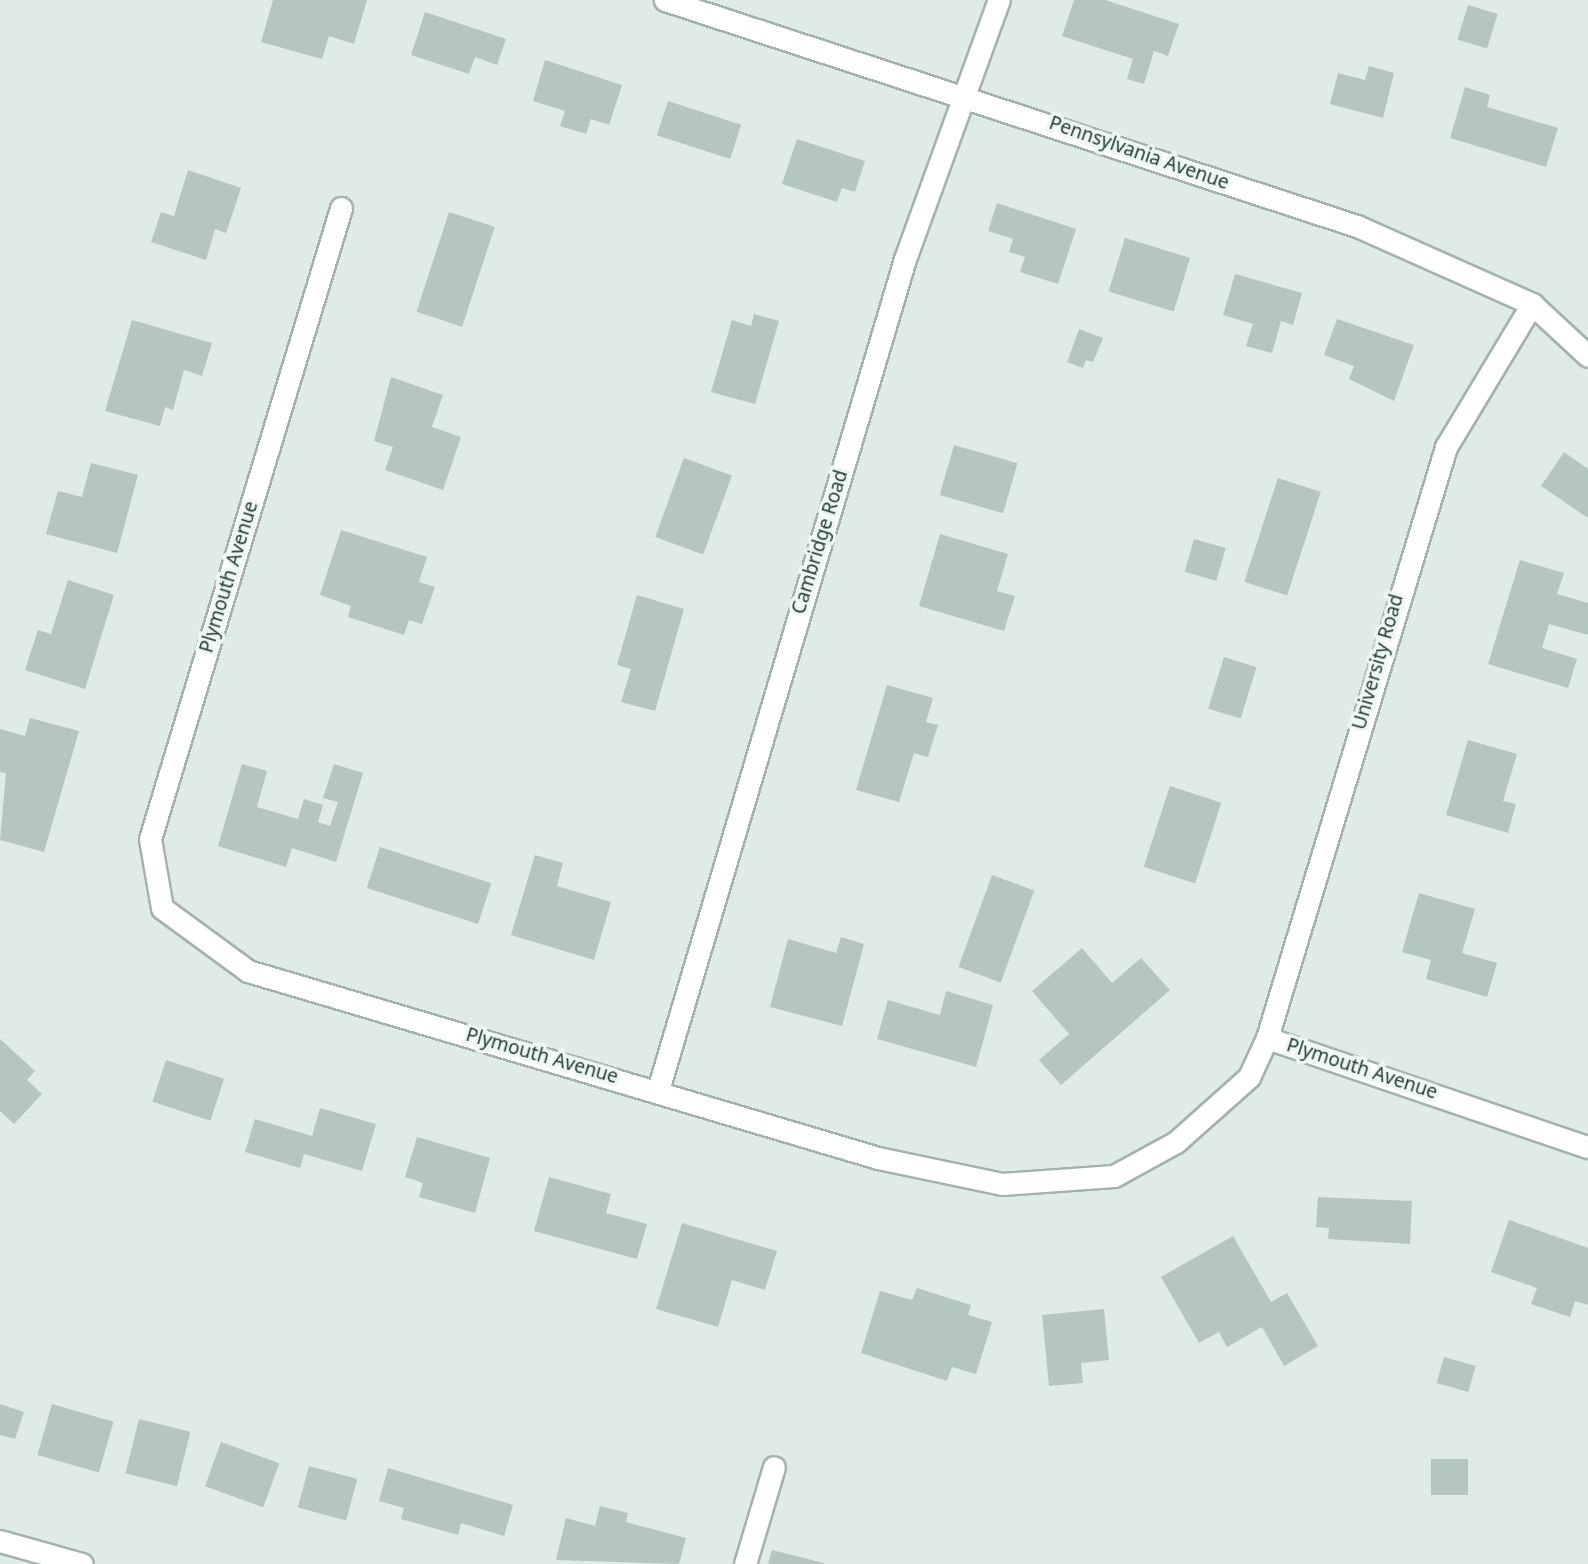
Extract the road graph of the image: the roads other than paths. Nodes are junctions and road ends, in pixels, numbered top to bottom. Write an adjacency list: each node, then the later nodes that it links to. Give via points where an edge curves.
1 (665, 0): 3 (street, Pennsylvania Avenue)
2 (999, 0): 3 (street, Cambridge Road)
3 (969, 96): 5 (street, Pennsylvania Avenue, via 1357,226); 8 (street, Cambridge Road, via 905,259)
4 (341, 208): 8 (street, Plymouth Avenue, via 150,839 162,908 248,971)
5 (1532, 304): 6 (street, Pennsylvania Avenue); 7 (street, University Road, via 1446,447)
6 (1588, 356)
7 (1267, 1038): 8 (street, Plymouth Avenue, via 1249,1077 1220,1108 1140,1164 1086,1182 959,1180); 9 (street, Plymouth Avenue)
8 (658, 1090)
9 (1588, 1147)
10 (774, 1467): 13 (street)
11 (0, 1541): 12 (street)
12 (82, 1564)
13 (745, 1564)

